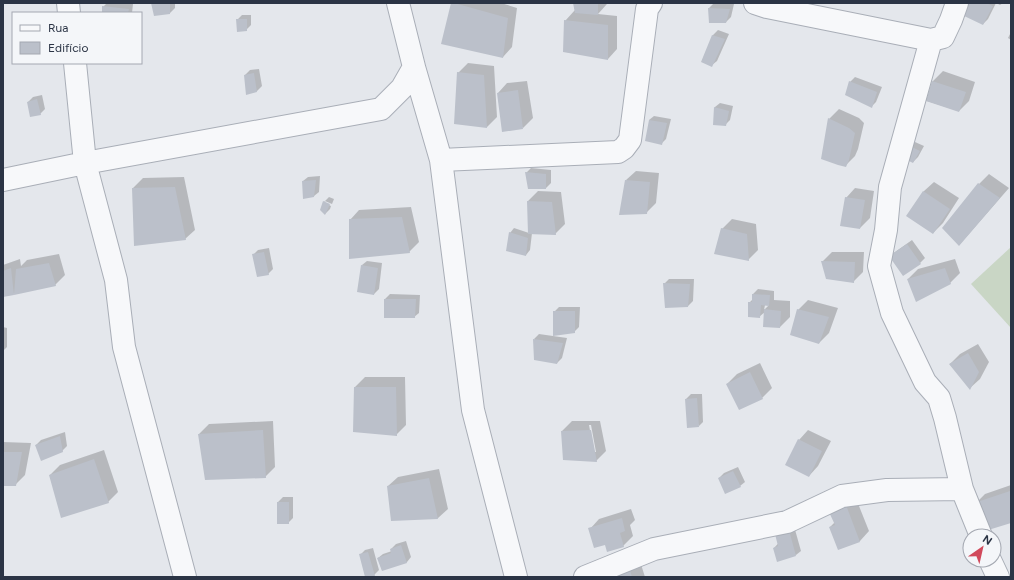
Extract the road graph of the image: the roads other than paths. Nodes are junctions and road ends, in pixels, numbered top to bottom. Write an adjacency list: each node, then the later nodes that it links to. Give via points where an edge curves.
1 (398, 3): 7 (street)
2 (756, 3): 5 (street)
3 (957, 3): 5 (street, via 943,37)
4 (647, 5): 8 (street, via 630,140 624,148 618,152)
5 (931, 40): 11 (street, via 890,187 880,266 892,313 925,382 939,398)
6 (75, 64): 9 (street)
7 (414, 67): 8 (street); 9 (street, via 402,88 381,109)
8 (441, 160): 14 (street, via 473,410)
9 (85, 163): 10 (street); 13 (street, via 116,280 124,347)
10 (3, 180)
11 (962, 489): 12 (street); 15 (street, via 887,490 842,496 787,522 654,549)
12 (978, 528)
13 (185, 577)
14 (516, 577)
15 (585, 577)

